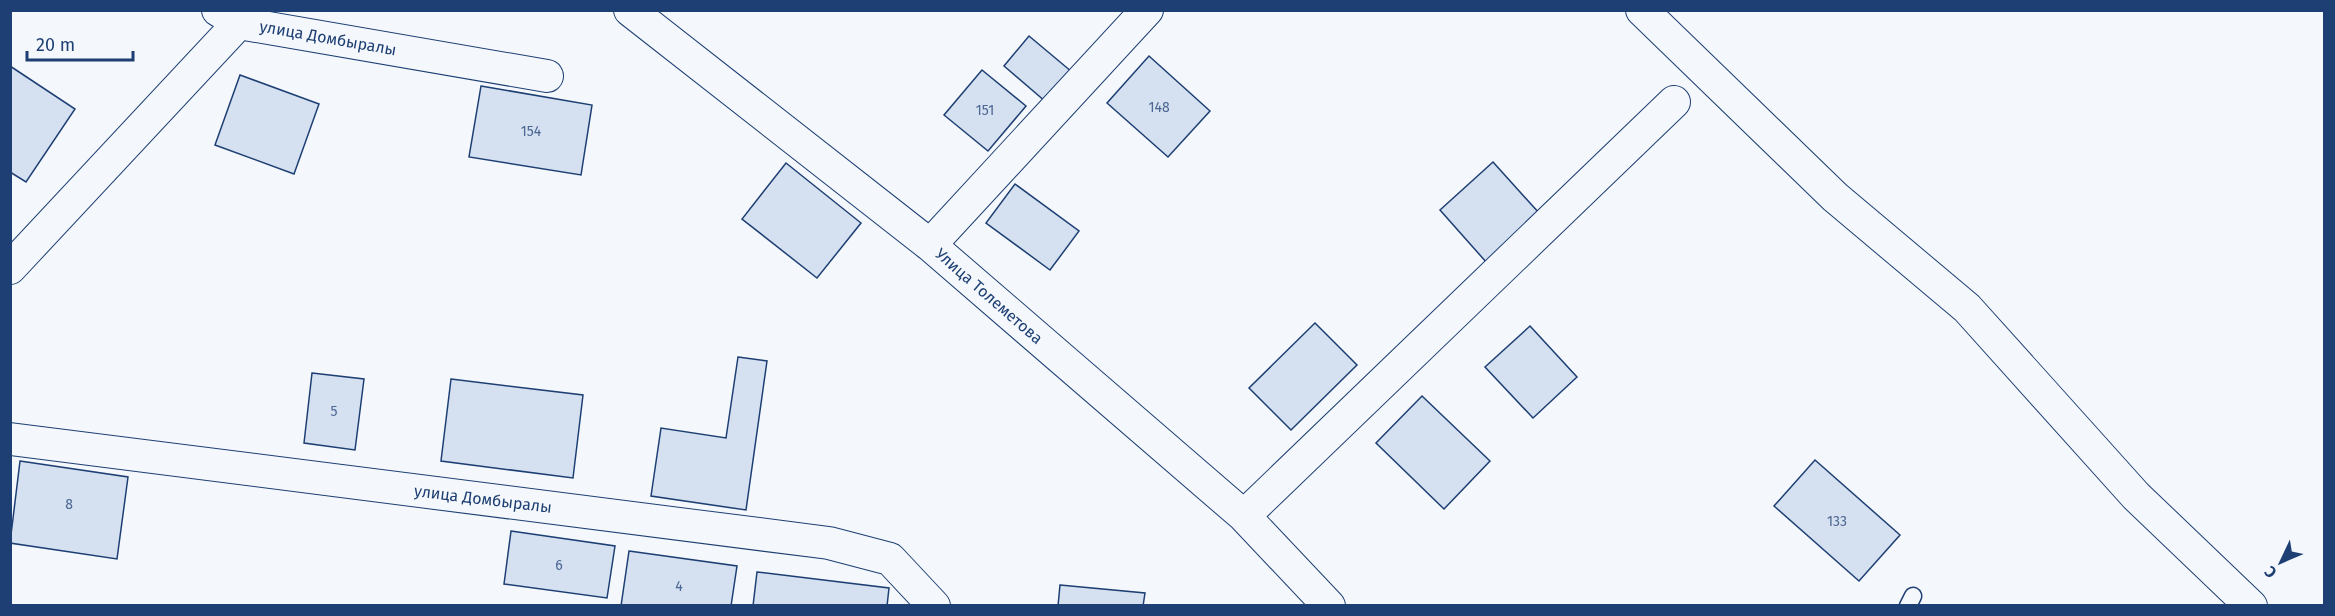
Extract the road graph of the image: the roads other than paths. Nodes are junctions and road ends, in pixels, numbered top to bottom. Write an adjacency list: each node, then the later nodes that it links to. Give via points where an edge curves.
1 (1147, 10): 7 (street)
2 (1642, 10): 13 (street, via 1835,197 1967,308 2136,496)
3 (639, 13): 7 (street, Улица Толеметова)
4 (236, 15): 5 (street, улица Домбыралы); 8 (street)
5 (547, 76)
6 (1674, 102): 10 (street)
7 (930, 245): 10 (street, Улица Толеметова)
8 (10, 268)
9 (10, 439): 11 (street, улица Домбыралы, via 829,543 890,559)
10 (1244, 516): 12 (street, Улица Толеметова)
11 (934, 606)
12 (1329, 606)
13 (2251, 606)

